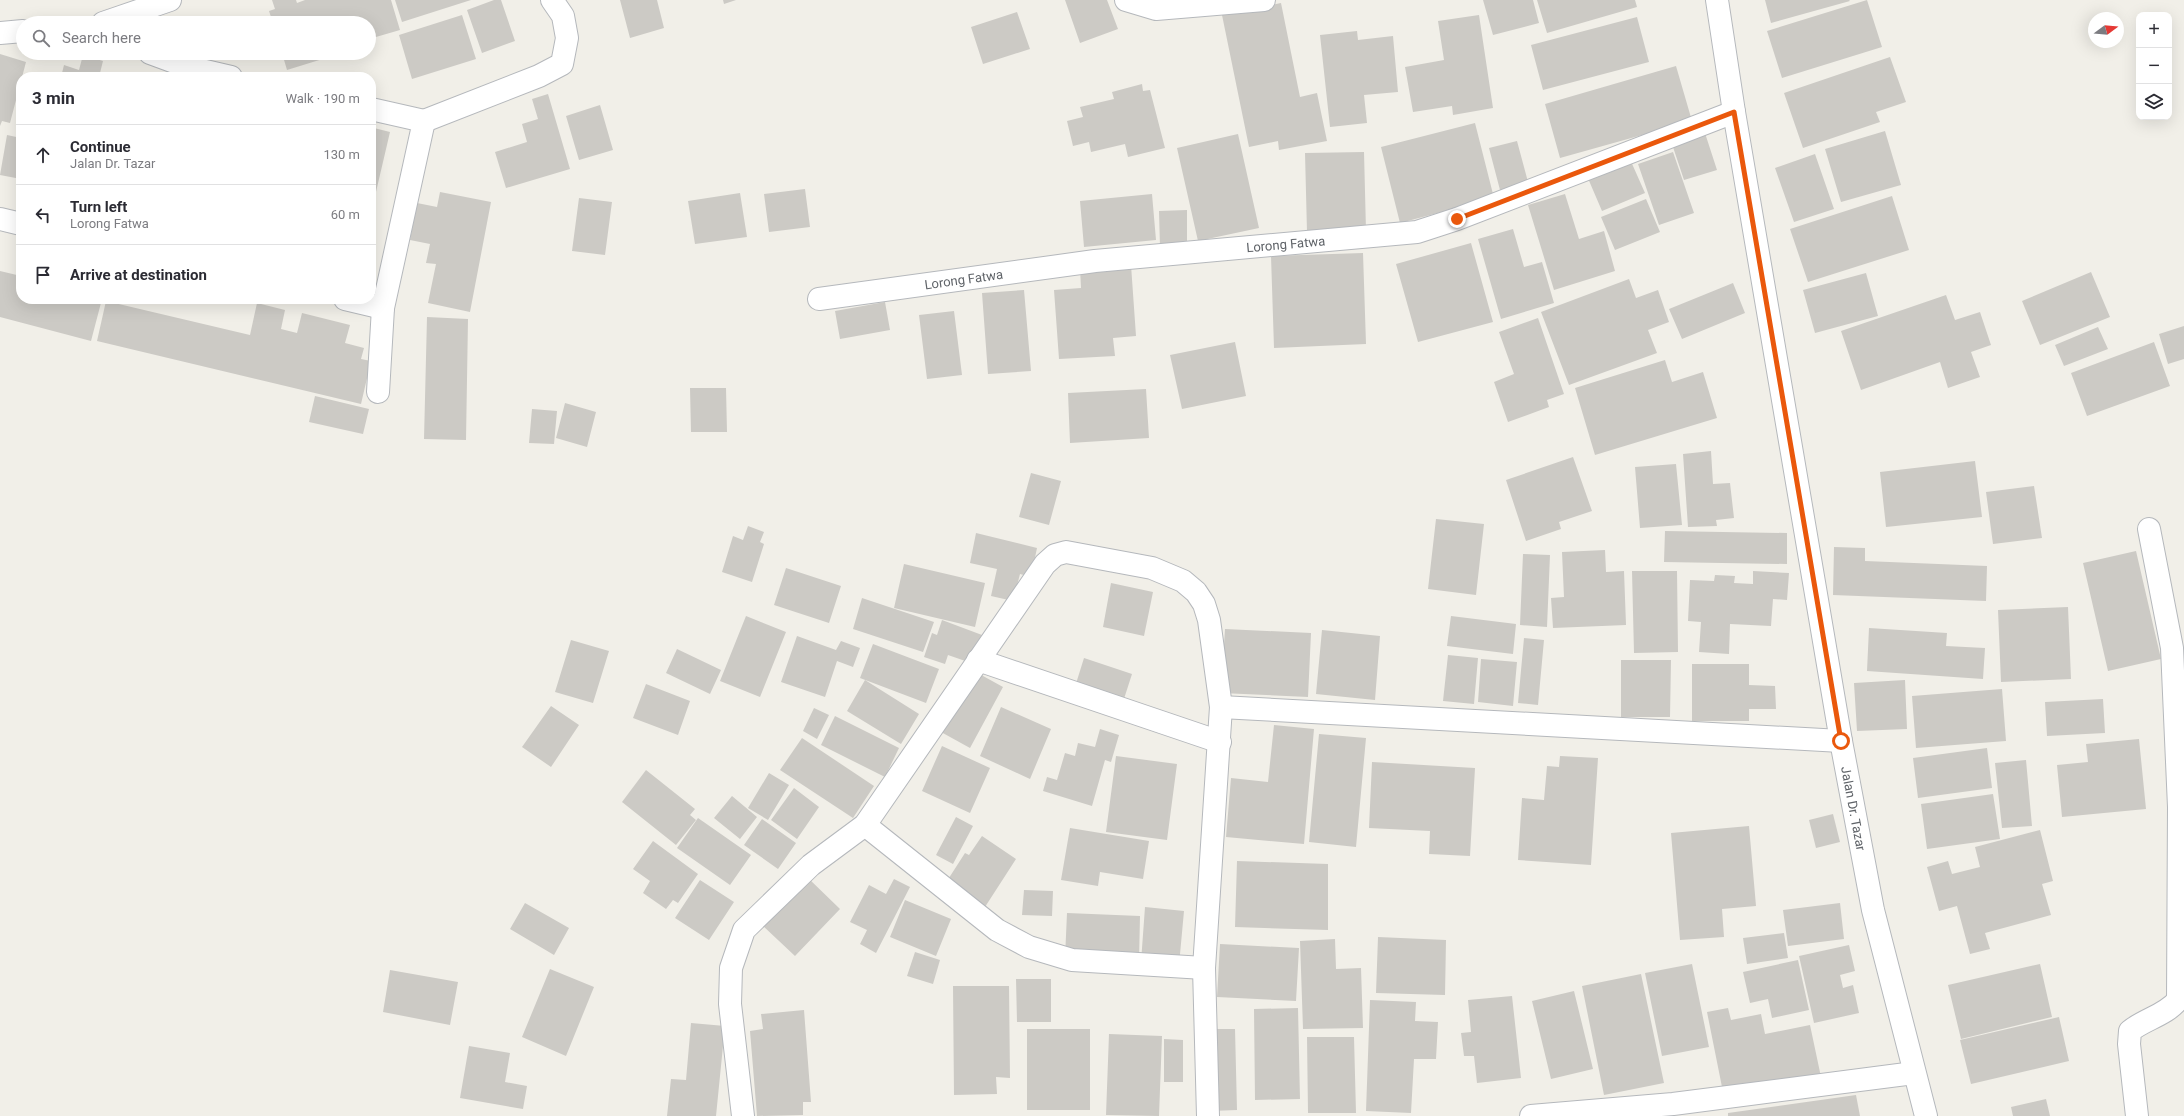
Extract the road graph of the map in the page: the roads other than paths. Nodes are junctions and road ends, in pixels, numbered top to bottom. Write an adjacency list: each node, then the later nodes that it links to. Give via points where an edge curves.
1 (170, 0): 6 (street)
2 (552, 0): 13 (street, via 563,16 566,38 562,64 539,76)
3 (1126, 0): 4 (street, via 1156,8)
4 (1264, 0)
5 (1717, 0): 12 (street, Jalan Dr. Tazar)
6 (123, 16)
7 (16, 32): 8 (street)
8 (0, 33)
9 (169, 60): 10 (street)
10 (210, 72)
11 (376, 110): 13 (street)
12 (1734, 112): 16 (street, Lorong Fatwa, via 1457,219 1417,232 1095,261); 23 (street, Jalan Dr. Tazar)
13 (424, 121): 18 (street)
14 (0, 219): 15 (street)
15 (16, 223)
16 (819, 299)
17 (366, 304): 18 (street)
18 (383, 308): 19 (street)
19 (378, 392)
20 (2149, 529): 32 (street, via 2172,648 2179,807 2178,1000 2172,1007 2130,1031 2129,1044)
21 (978, 660): 22 (street, via 1045,564 1055,555 1066,552 1152,568 1183,581 1196,592 1204,604 1209,620); 24 (street); 25 (street)
22 (1221, 707): 23 (street); 24 (street)
23 (1841, 741): 27 (street, Jalan Dr. Tazar, via 1873,910)
24 (1220, 742): 26 (street)
25 (865, 826): 26 (street, via 997,930 1029,948 1072,960); 28 (street, via 811,865 744,930 731,968 730,1004)
26 (1204, 968): 29 (street)
27 (1914, 1073): 30 (street, via 1673,1104); 31 (street, Jalan Dr. Tazar)
28 (743, 1116)
29 (1208, 1116)
30 (1531, 1116)
31 (1926, 1116)
32 (2137, 1116)

